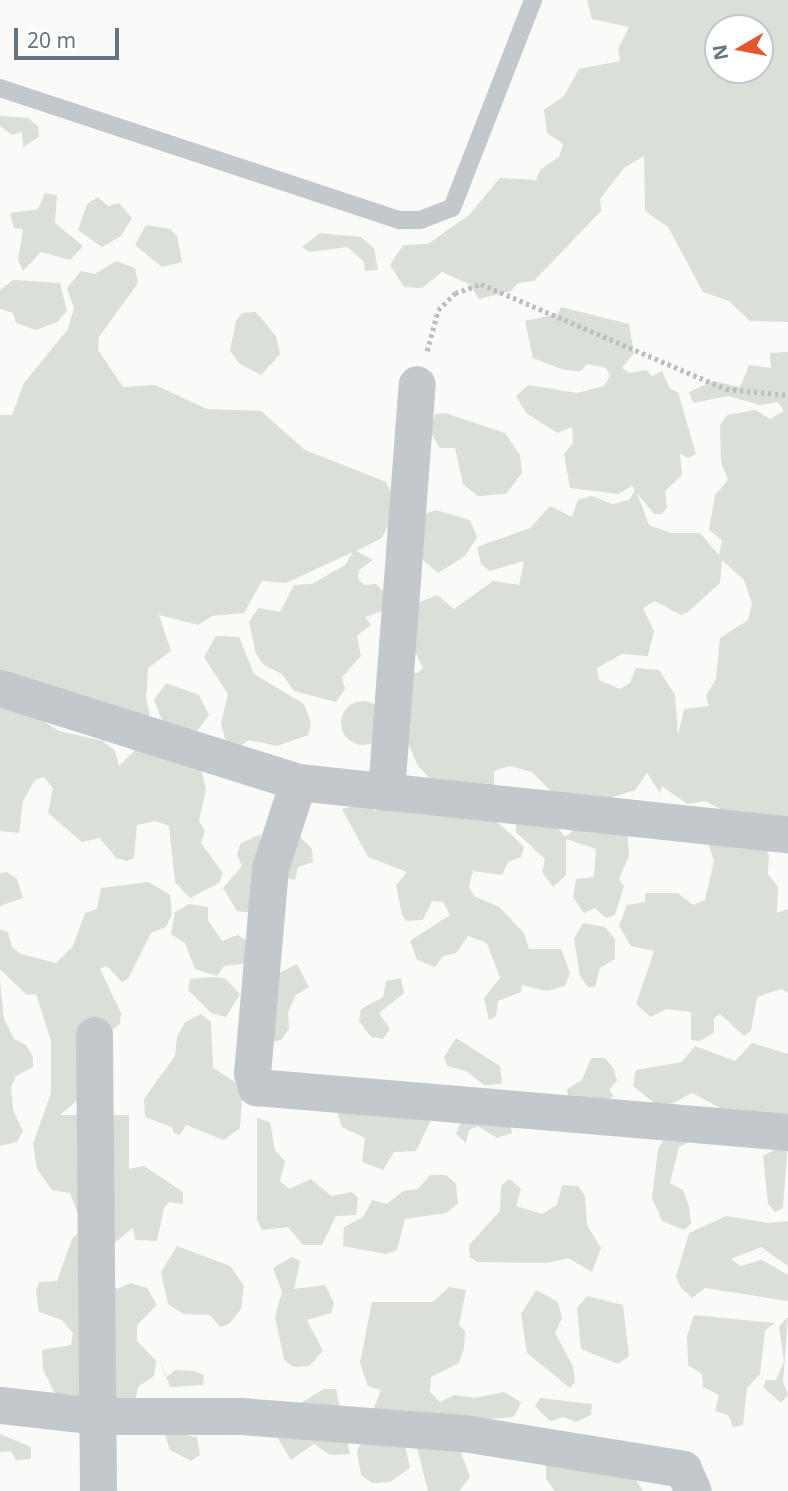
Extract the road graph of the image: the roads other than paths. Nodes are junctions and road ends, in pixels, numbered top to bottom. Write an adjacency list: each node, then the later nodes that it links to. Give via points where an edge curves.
1 (533, 0): 2 (lane, via 452,208 420,220 400,220)
2 (0, 88)
3 (417, 384): 6 (street)
4 (0, 688): 5 (street)
5 (298, 782): 6 (street); 9 (street, via 270,868 252,1073 256,1087)
6 (387, 793): 7 (street)
7 (788, 834)
8 (94, 1035): 11 (street)
9 (788, 1132)
10 (0, 1405): 11 (street)
11 (96, 1416): 12 (street); 13 (street, via 241,1416 464,1433 683,1469)
12 (97, 1491)
13 (693, 1491)

